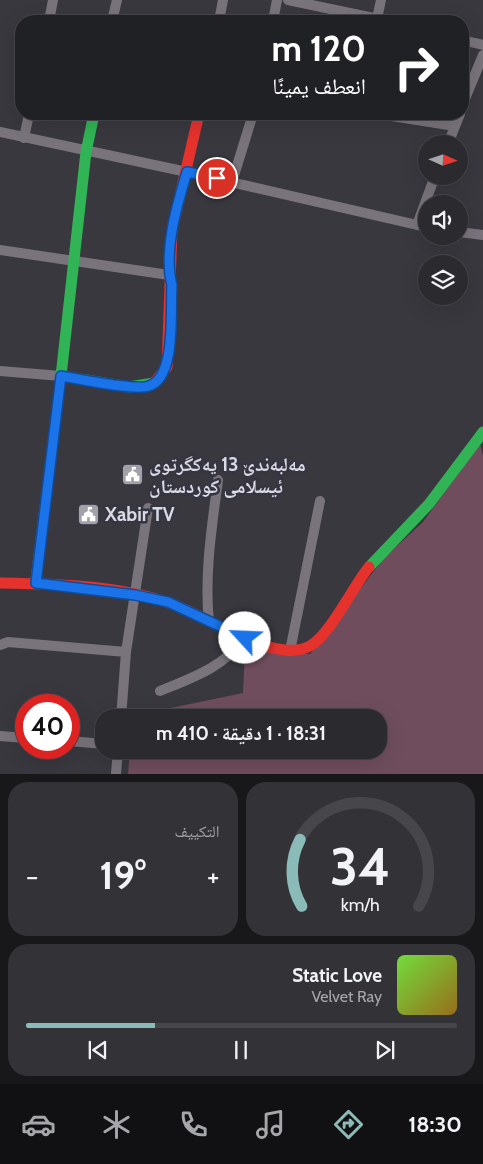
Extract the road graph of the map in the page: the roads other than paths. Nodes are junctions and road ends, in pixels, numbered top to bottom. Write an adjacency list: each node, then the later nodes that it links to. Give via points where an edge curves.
1 (53, 0): 7 (street)
2 (116, 0): 8 (street)
3 (223, 0): 9 (street)
4 (277, 0): 10 (street)
5 (288, 0): 11 (street)
6 (381, 0): 12 (street)
7 (50, 15)
8 (113, 15)
9 (220, 15)
10 (274, 15)
11 (362, 15)
12 (378, 15)
13 (469, 42): 14 (street)
14 (483, 45)
15 (483, 55): 16 (street)
16 (469, 89)
17 (28, 120): 26 (street)
18 (93, 120): 27 (street)
19 (198, 120): 28 (street)
20 (251, 120): 29 (street)
21 (417, 120): 23 (street)
22 (458, 120): 23 (street)
23 (455, 126): 25 (street)
24 (0, 132): 26 (street)
25 (452, 135)
26 (24, 138): 27 (street)
27 (86, 152): 28 (street); 34 (street)
28 (187, 172): 29 (street); 35 (street, via 172,230)
29 (232, 182): 30 (street)
30 (418, 225)
31 (468, 233): 32 (street)
32 (483, 235)
33 (0, 250): 34 (street)
34 (73, 262): 35 (street); 37 (street)
35 (169, 275): 37 (street, via 172,285 169,349 167,367 159,380 149,386 131,386)
36 (0, 371): 37 (street)
37 (61, 376): 43 (street)
38 (483, 432): 48 (street, via 438,494 362,574 321,635 310,646)
39 (218, 480): 45 (street, via 210,545)
40 (320, 501): 48 (street)
41 (148, 508): 44 (street)
42 (0, 583): 43 (street)
43 (36, 583): 44 (street)
44 (135, 595): 45 (street, via 168,602); 49 (street)
45 (209, 622): 46 (street)
46 (245, 638): 48 (street); 50 (street, via 220,664)
47 (0, 644): 49 (street, via 8,642)
48 (290, 651)
49 (126, 652): 51 (street)
50 (160, 691)
51 (122, 709)
52 (0, 736): 53 (street)
53 (15, 737)
54 (80, 742): 55 (street)
55 (95, 743)
56 (117, 759): 57 (street)
57 (116, 774)

